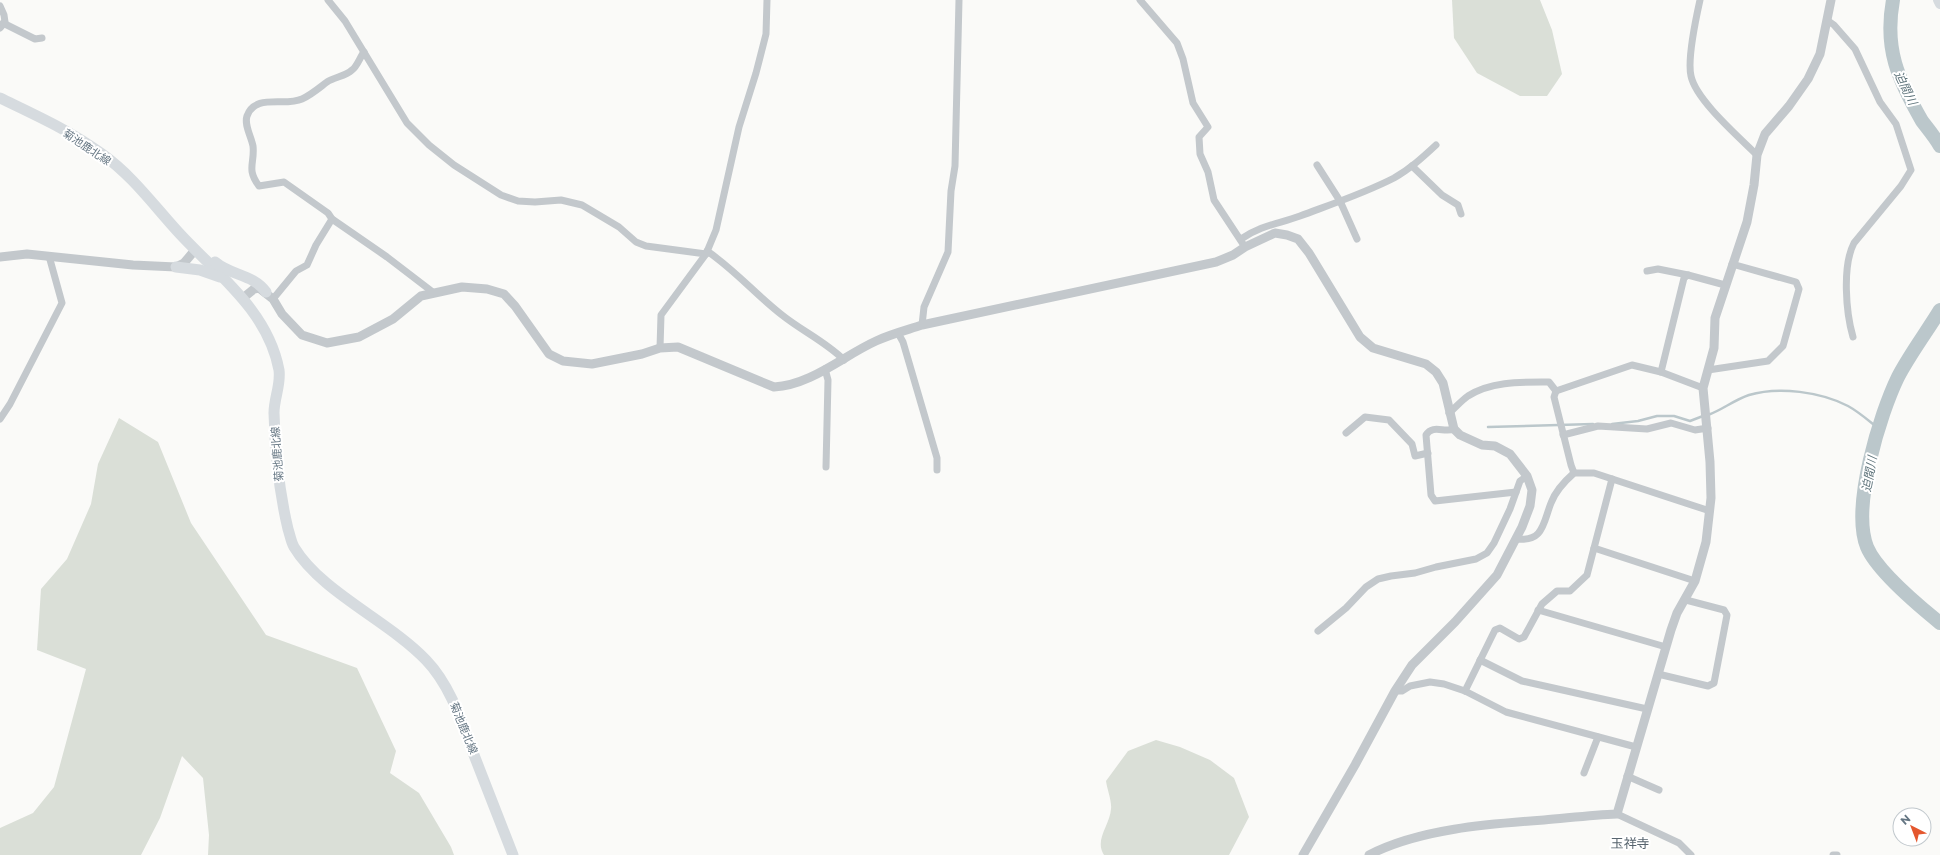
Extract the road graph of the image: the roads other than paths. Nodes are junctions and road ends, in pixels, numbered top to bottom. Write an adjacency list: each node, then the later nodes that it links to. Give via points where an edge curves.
1 (328, 0): 13 (street, via 345,21)
2 (767, 0): 25 (street, via 766,34 739,127 716,230)
3 (959, 0): 37 (street, via 955,166 948,252 924,308)
4 (1140, 0): 23 (street, via 1177,43 1193,103 1208,127 1199,137 1200,154 1208,172 1214,200)
5 (1700, 0): 16 (street, via 1694,27 1690,75 1695,87 1717,115)
6 (1831, 0): 10 (street)
7 (1938, 0): 8 (main road)
8 (1940, 4)
9 (0, 6): 11 (street, via 4,15)
10 (1827, 20): 16 (street, via 1820,54 1808,79 1765,134); 39 (street, via 1858,55 1880,102 1896,124 1911,170 1849,253 1847,315)
11 (2, 26): 12 (street, via 35,40)
12 (42, 38)
13 (364, 52): 21 (street, via 353,70 328,81 303,99 291,103 264,102 255,105 246,122 253,147 250,166 253,178 259,186 284,182); 25 (street, via 408,123 429,145 454,165 501,195 518,201 561,200 582,205 618,227 636,242 646,246)
14 (0, 98): 24 (main road, 菊池鹿北線, via 54,125 102,154 120,169)
15 (1436, 145): 18 (street)
16 (1757, 155): 28 (street, via 1747,222)
17 (1317, 165): 19 (street)
18 (1412, 166): 19 (street, via 1395,177); 20 (street, via 1458,205)
19 (1340, 201): 22 (street); 23 (street, via 1267,225)
20 (1461, 214)
21 (332, 219): 34 (street, via 388,257); 35 (street, via 307,265 296,271)
22 (1357, 239)
23 (1243, 243): 37 (street, via 1233,255 1216,262); 47 (street, via 1275,233 1298,239 1360,338 1373,348 1426,364 1436,372 1444,384)
24 (192, 246): 29 (street, via 184,263); 32 (main road, 菊池鹿北線); 35 (main road, via 222,268 254,280)
25 (707, 252): 40 (street, via 661,315); 41 (street, via 728,267 781,315 835,350)
26 (49, 256): 27 (street, via 26,254); 29 (street); 48 (street, via 62,303)
27 (0, 257)
28 (1732, 264): 33 (street); 43 (street, via 1796,282 1799,289 1783,346 1768,361)
29 (176, 267): 32 (main road, via 200,270)
30 (1647, 270): 31 (street, via 1658,269)
31 (1688, 275): 33 (street); 44 (street, via 1684,278)
32 (225, 278): 36 (main road, 菊池鹿北線)
33 (1725, 285): 43 (street, via 1715,318 1714,348)
34 (434, 293): 35 (street, via 420,296 393,319 359,337 336,343 327,343 302,335); 40 (street, via 462,287 504,294 549,354 563,361 592,364)
35 (269, 295): 36 (street, via 259,288)
36 (243, 298): 79 (main road, 菊池鹿北線, via 260,320 273,348 279,371 274,410 277,453 281,501 292,545 309,567 403,639 428,662 452,699)
37 (922, 325): 38 (street)
38 (898, 333): 41 (street, via 876,341); 55 (street, via 903,342 937,458)
39 (1853, 337)
40 (660, 348): 42 (street, via 678,347 774,387 785,386)
41 (844, 360): 42 (street)
42 (824, 369): 54 (street, via 828,380)
43 (1708, 370): 45 (street)
44 (1661, 372): 45 (street); 46 (street, via 1632,365)
45 (1704, 388): 49 (street)
46 (1556, 391): 47 (street, via 1549,382 1500,384 1466,397); 52 (street, via 1554,397)
47 (1449, 413): 50 (street)
48 (0, 419)
49 (1708, 428): 52 (street, via 1695,430 1671,423 1647,429 1598,426); 60 (street)
50 (1454, 429): 53 (street, via 1448,431 1435,428 1428,432); 57 (street, via 1460,435 1482,445 1495,446 1510,454)
51 (1346, 433): 53 (street, via 1364,417 1389,420 1412,444 1415,456)
52 (1563, 435): 56 (street)
53 (1428, 453): 59 (street, via 1431,495 1435,500)
54 (826, 467)
55 (937, 470)
56 (1574, 473): 58 (street, via 1594,473); 61 (street, via 1551,501 1541,532 1532,538)
57 (1527, 476): 59 (street, via 1520,481); 61 (street, via 1532,490 1530,506)
58 (1612, 479): 60 (street); 62 (street)
59 (1516, 492): 66 (street, via 1494,543 1487,553 1476,559 1378,580 1366,587)
60 (1710, 511): 63 (street, via 1706,542)
61 (1516, 539): 70 (street, via 1497,575 1412,666)
62 (1594, 548): 63 (street); 65 (street, via 1587,575 1570,591 1557,591)
63 (1695, 581): 64 (street)
64 (1686, 600): 67 (street, via 1677,613); 69 (street, via 1724,610 1727,615 1714,683 1708,686)
65 (1538, 610): 67 (street); 68 (street, via 1524,636 1519,639 1500,628 1495,630)
66 (1318, 631)
67 (1666, 647): 69 (street)
68 (1480, 660): 71 (street); 72 (street, via 1522,680)
69 (1658, 674): 72 (street)
70 (1395, 690): 71 (street, via 1402,691 1410,686 1430,682); 80 (street)
71 (1465, 691): 73 (street, via 1506,712)
72 (1647, 709): 74 (street)
73 (1598, 737): 74 (street); 75 (street)
74 (1636, 747): 76 (street)
75 (1584, 773)
76 (1627, 776): 77 (street); 78 (street)
77 (1659, 790)
78 (1616, 814): 81 (street, via 1441,832 1381,849); 82 (street, via 1679,843)
79 (514, 855)
80 (1303, 855)
81 (1369, 855)
82 (1691, 855)
83 (1833, 855): 84 (street)
84 (1837, 855)

